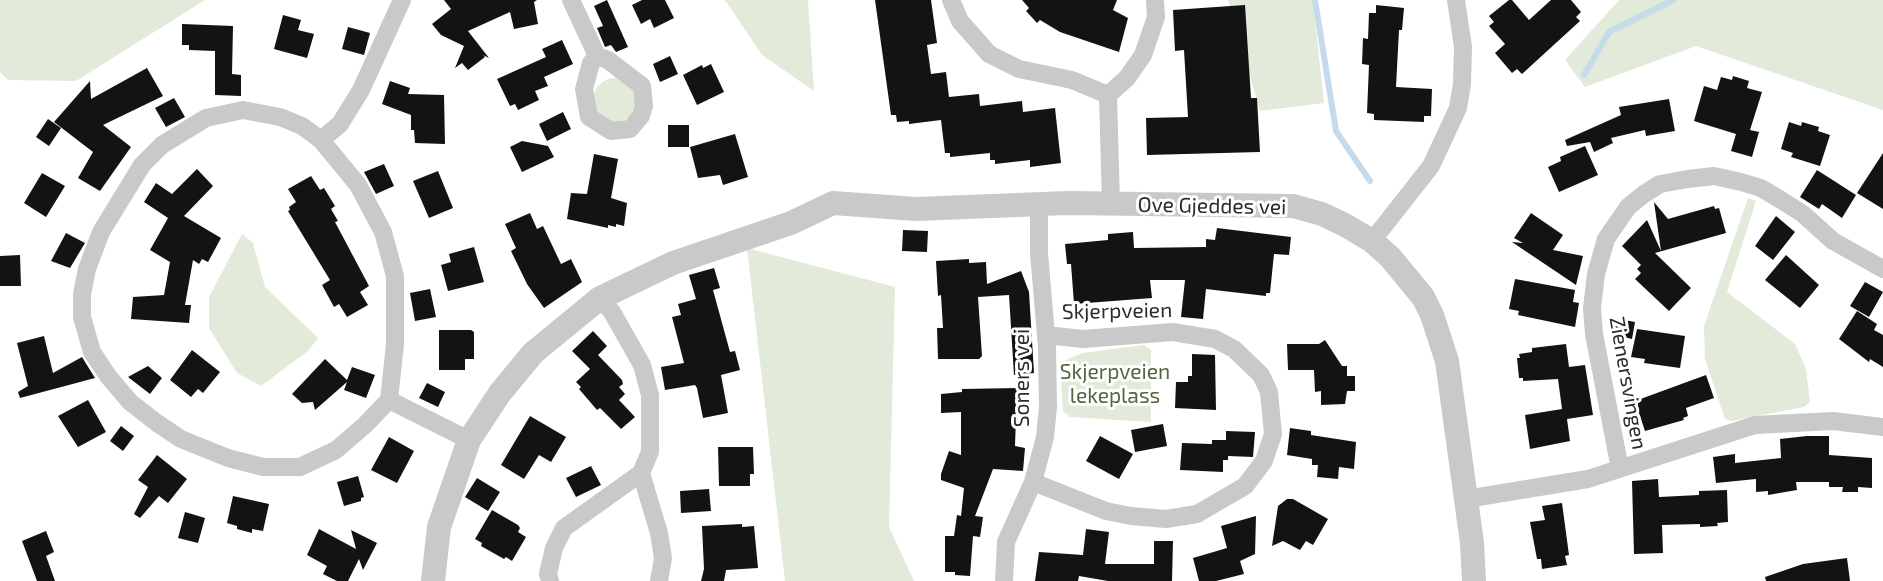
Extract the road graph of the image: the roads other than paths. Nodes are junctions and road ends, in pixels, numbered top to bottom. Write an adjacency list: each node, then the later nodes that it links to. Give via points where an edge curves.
1 (402, 0): 8 (street, via 361,90 340,124)
2 (571, 0): 6 (street)
3 (951, 0): 7 (street, via 960,21 989,54 1019,69 1072,80)
4 (1155, 0): 7 (street, via 1156,17 1143,55 1127,78)
5 (1456, 0): 11 (street, via 1462,47 1458,108 1431,165)
6 (597, 57)
7 (1108, 95): 10 (street)
8 (321, 140): 15 (street, via 363,195 383,232 395,276 396,344); 15 (street, via 280,117 243,110 206,118 162,145 142,165 101,232 87,269 81,317 92,352 130,402 182,439 228,458 263,467 300,467 336,450)
9 (1039, 203): 10 (street, Ove Gjeddes vei); 13 (street, Ove Gjeddes vei, via 916,209 833,203 791,223 673,263); 14 (street, Soners vei)
10 (1111, 204): 11 (street, Ove Gjeddes vei, via 1293,206 1322,214)
11 (1372, 241): 21 (street, Ove Gjeddes vei, via 1410,278 1432,315 1447,361)
12 (1883, 269): 18 (street, Zienersvingen, via 1833,241 1803,214 1761,188 1714,176 1660,184 1644,194 1629,207 1606,239 1596,273 1592,308)
13 (600, 298): 17 (street, Ove Gjeddes vei, via 533,353); 19 (street, via 642,364 650,394 650,452)
14 (1046, 335): 20 (street, Soners vei, via 1048,407); 20 (street, Skjerpveien, via 1083,339 1150,331 1215,339 1234,349 1261,375 1269,392 1273,434 1264,461 1245,486 1197,514 1166,519 1131,516 1106,511)
15 (389, 400): 17 (street)
16 (1883, 427): 18 (street, via 1833,421 1755,425)
17 (469, 440): 22 (street, Ove Gjeddes vei, via 439,527)
18 (1620, 469): 21 (street, via 1572,483)
19 (641, 473): 23 (street, via 564,528 554,548); 24 (street, via 660,533 663,558)
20 (1033, 482): 25 (street, Soners vei, via 1006,542)
21 (1466, 499): 26 (street, Ove Gjeddes vei)
22 (433, 581)
23 (550, 581)
24 (659, 581)
25 (1004, 581)
26 (1474, 581)

